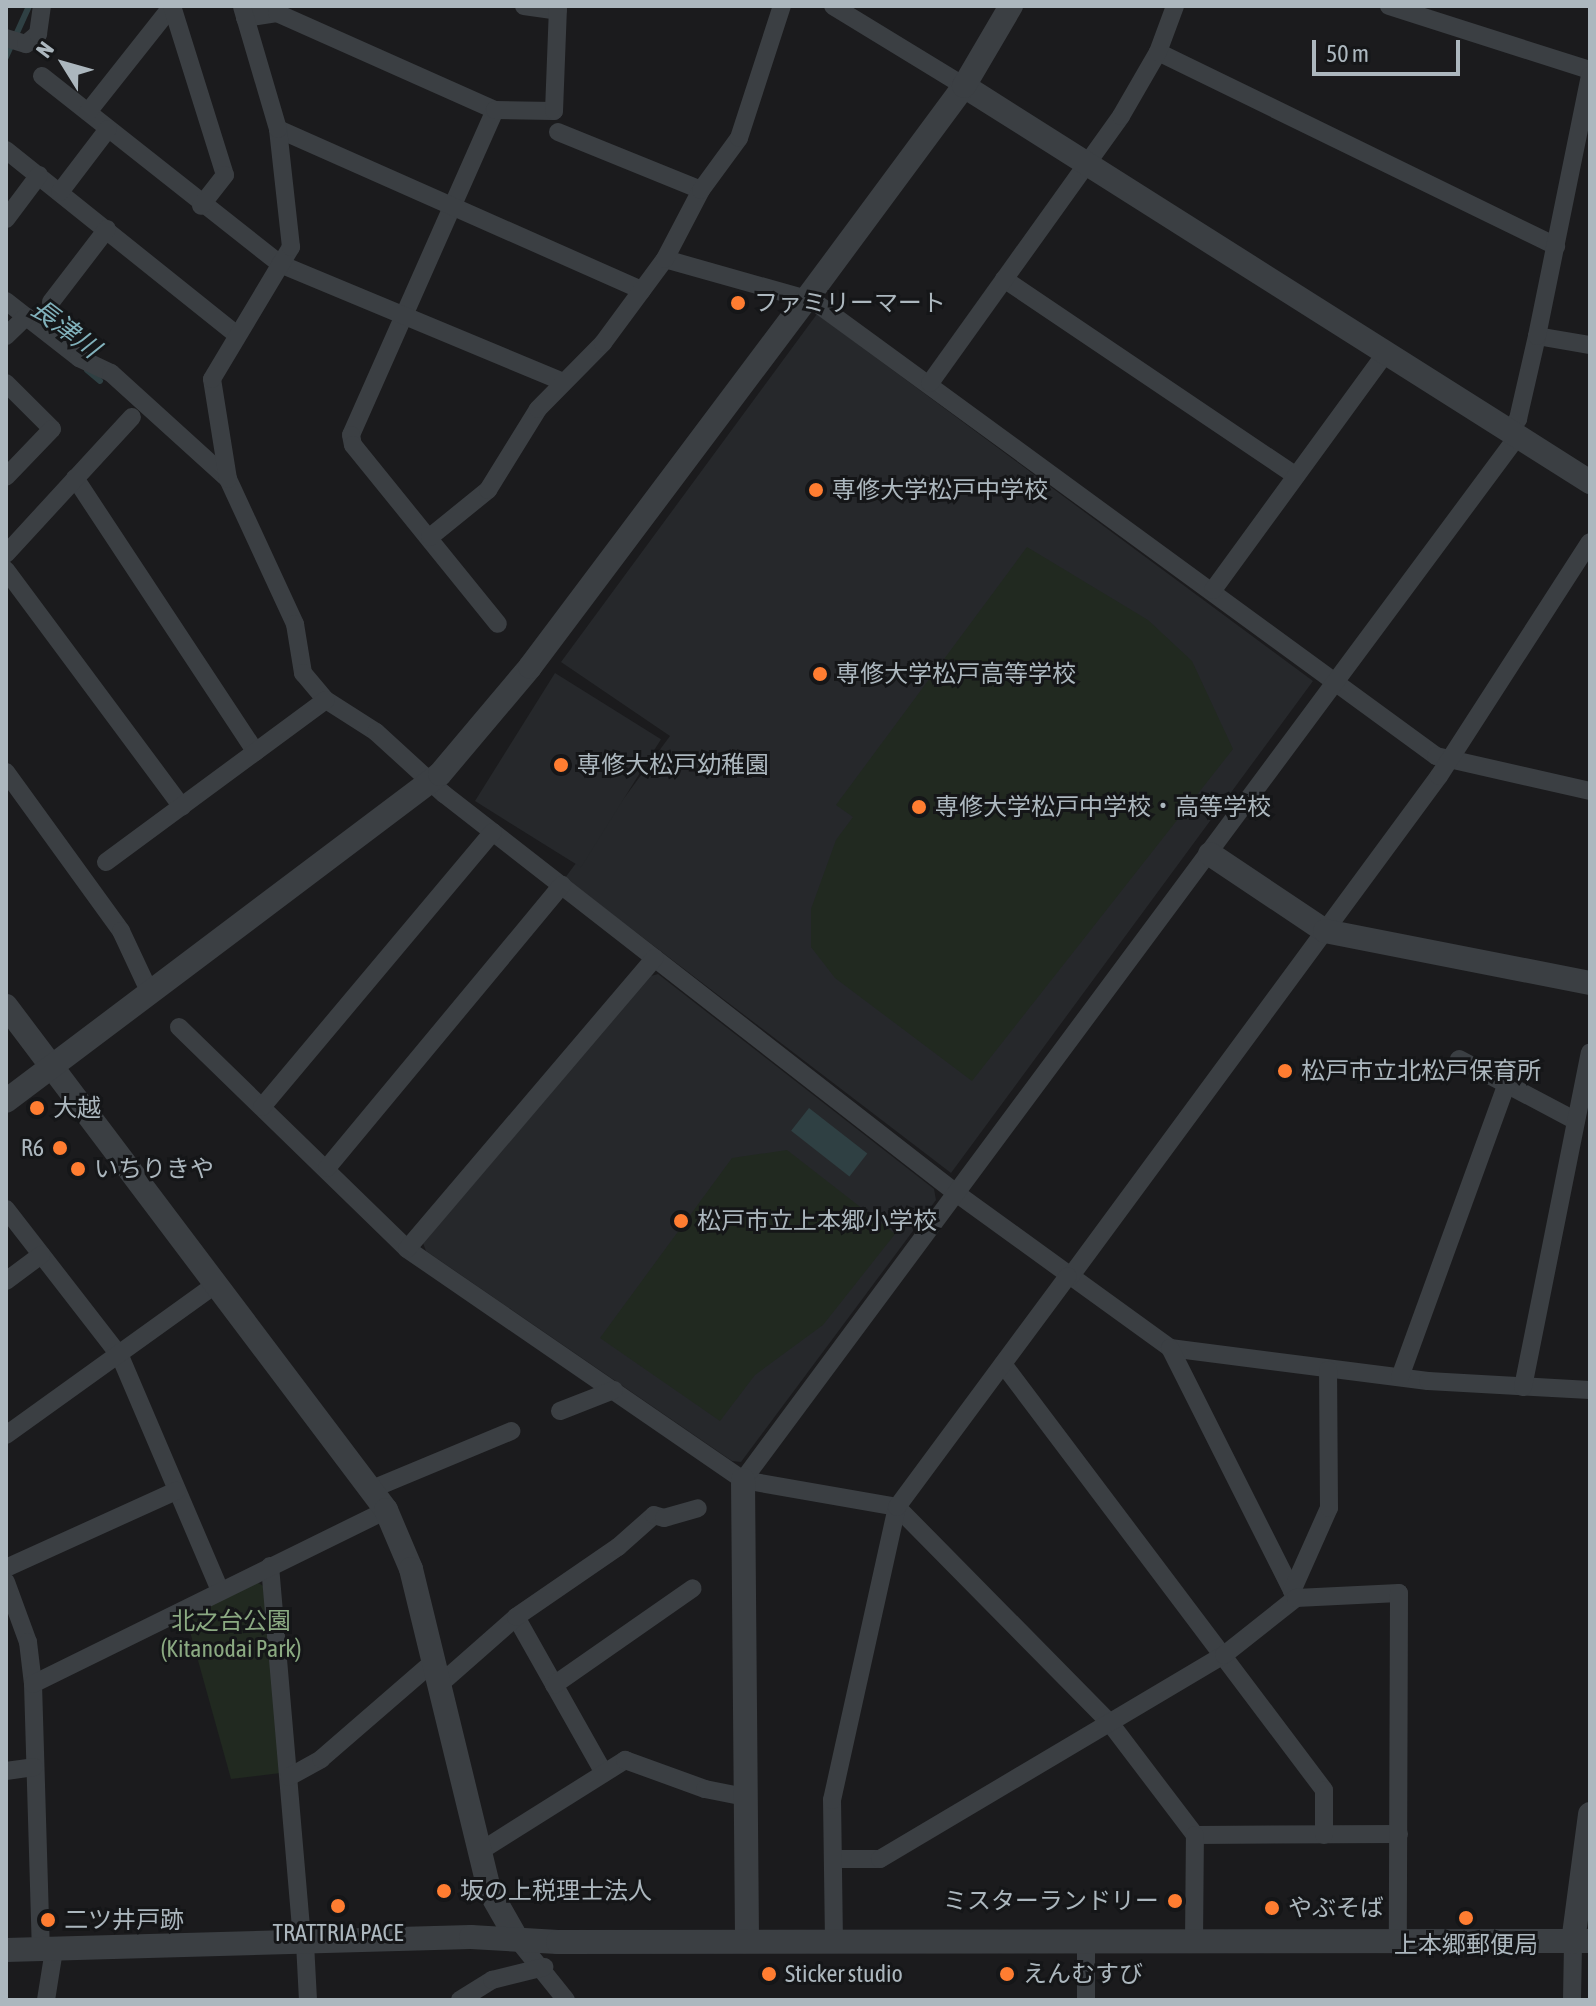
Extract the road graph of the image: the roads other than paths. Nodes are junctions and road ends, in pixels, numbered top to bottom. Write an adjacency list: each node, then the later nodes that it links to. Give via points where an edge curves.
1 (42, 6): 11 (street, via 38,34 26,44)
2 (524, 6): 8 (street)
3 (782, 6): 24 (street, via 739,138)
4 (833, 6): 15 (street)
5 (1011, 6): 15 (street)
6 (1175, 6): 12 (street)
7 (1389, 6): 13 (street)
8 (558, 8): 16 (street, via 554,111)
9 (279, 10): 10 (street); 16 (street)
10 (243, 12): 19 (street)
11 (6, 38)
12 (1158, 52): 22 (street); 30 (street)
13 (1590, 73): 30 (street)
14 (42, 76): 17 (street)
15 (964, 86): 22 (street); 35 (street)
16 (495, 110): 27 (street)
17 (88, 112): 18 (street); 26 (street, via 172,6 225,175)
18 (108, 129): 25 (street); 26 (street)
19 (278, 129): 27 (street); 32 (street, via 291,247)
20 (558, 132): 24 (street)
21 (6, 150): 23 (street)
22 (1086, 166): 33 (street); 44 (street)
23 (39, 175): 25 (street); 28 (street)
24 (701, 190): 31 (street)
25 (60, 192): 29 (street)
26 (201, 206): 32 (street)
27 (450, 208): 34 (street); 38 (street)
28 (6, 219)
29 (107, 229): 37 (street); 40 (street)
30 (1556, 246): 42 (street)
31 (665, 259): 34 (street); 35 (street)
32 (280, 264): 38 (street); 40 (street)
33 (1004, 279): 47 (street); 50 (street)
34 (642, 290): 45 (street, via 603,343)
35 (807, 298): 47 (street); 66 (street, via 530,667)
36 (6, 301): 39 (street)
37 (51, 302)
38 (403, 315): 45 (street); 55 (street, via 351,435 353,445)
39 (26, 317): 41 (street); 53 (street, via 79,358 111,373)
40 (237, 335): 53 (street, via 212,379)
41 (6, 336)
42 (1537, 336): 43 (street); 49 (street)
43 (1590, 345)
44 (1385, 354): 49 (street); 50 (street)
45 (563, 382): 55 (street, via 538,409 488,490)
46 (6, 383): 51 (street, via 52,429)
47 (930, 383): 59 (street)
48 (132, 417): 52 (street)
49 (1513, 434): 54 (street); 61 (street)
50 (1296, 476): 59 (street)
51 (6, 477)
52 (75, 478): 57 (street); 63 (street)
53 (228, 479): 62 (street, via 295,624 297,660)
54 (1590, 482)
55 (430, 537): 60 (street)
56 (1590, 542): 64 (street)
57 (6, 554)
58 (6, 570): 68 (street)
59 (1213, 590): 61 (street)
60 (498, 624)
61 (1337, 684): 64 (street); 70 (street)
62 (326, 700): 63 (street); 66 (street, via 376,732)
63 (256, 752): 68 (street)
64 (1449, 761): 67 (street); 73 (street)
65 (6, 772): 76 (street, via 121,931)
66 (431, 783): 69 (street); 76 (street)
67 (1590, 791)
68 (182, 807): 71 (street)
69 (493, 832): 72 (street); 84 (street)
70 (1210, 854): 73 (street); 87 (street)
71 (106, 862)
72 (562, 885): 74 (street); 86 (street)
73 (1325, 931): 75 (street); 91 (street)
74 (655, 958): 87 (street); 89 (street)
75 (1590, 983)
76 (150, 993): 81 (street)
77 (6, 1006): 81 (street)
78 (179, 1027): 84 (street)
79 (1590, 1053): 85 (street)
80 (1459, 1059): 82 (street)
81 (51, 1066): 83 (street); 93 (street)
82 (1508, 1081): 85 (street); 98 (street)
83 (6, 1101)
84 (262, 1107): 86 (street)
85 (1576, 1121): 99 (street)
86 (327, 1168): 89 (street)
87 (956, 1193): 91 (street); 105 (street)
88 (6, 1209): 90 (street)
89 (407, 1249): 100 (street)
90 (41, 1255): 92 (street); 95 (street)
91 (1069, 1276): 94 (street); 96 (street)
92 (6, 1281)
93 (216, 1284): 95 (street); 106 (street)
94 (1170, 1348): 97 (street); 116 (street)
95 (120, 1356): 104 (street); 107 (street)
96 (1003, 1364): 108 (street); 118 (street)
97 (1328, 1370): 98 (street); 116 (street, via 1329,1508)
98 (1400, 1377): 99 (street)
99 (1523, 1387): 101 (street)
100 (614, 1390): 102 (street); 105 (street)
101 (1590, 1390)
102 (560, 1411)
103 (511, 1431): 106 (street)
104 (6, 1435)
105 (743, 1480): 108 (street); 127 (street)
106 (372, 1489): 110 (street)
107 (176, 1491): 112 (street); 115 (street)
108 (897, 1507): 122 (street); 133 (street, via 832,1800)
109 (698, 1508): 117 (street, via 664,1518 654,1515 618,1547)
110 (386, 1510): 111 (street); 119 (street, via 411,1569)
111 (270, 1566): 115 (street); 126 (street)
112 (6, 1568)
113 (6, 1582): 120 (street, via 28,1642)
114 (693, 1588): 121 (street)
115 (220, 1590): 120 (street)
116 (1294, 1595): 118 (street); 129 (street, via 1399,1593)
117 (516, 1617): 119 (street); 121 (street)
118 (1224, 1655): 122 (street); 131 (street, via 1324,1790)
119 (436, 1674): 126 (street); 132 (street)
120 (33, 1684): 123 (street)
121 (554, 1685): 125 (street)
122 (1110, 1723): 130 (street); 133 (street, via 880,1859)
123 (34, 1767): 124 (street); 143 (street)
124 (6, 1771)
125 (604, 1773): 127 (street, via 625,1760 705,1789); 132 (street)
126 (289, 1777): 140 (street)
127 (745, 1797): 135 (street)
128 (1590, 1814): 137 (street)
129 (1399, 1834): 131 (street); 141 (street)
130 (1195, 1835): 131 (street); 139 (street)
131 (1324, 1835)
132 (479, 1852): 134 (street, via 489,1890)
133 (834, 1859): 138 (street)
134 (517, 1939): 135 (street); 140 (street); 144 (street)
135 (747, 1941): 138 (street)
136 (1086, 1941): 138 (street); 139 (street); 149 (street)
137 (1582, 1941): 141 (street); 150 (street)
138 (834, 1942)
139 (1194, 1942): 141 (street)
140 (304, 1943): 143 (street); 146 (street)
141 (1398, 1943)
142 (6, 1950): 143 (street)
143 (47, 1950): 145 (street)
144 (544, 1967): 147 (street, via 492,1980); 148 (street)
145 (46, 2000)
146 (308, 2000)
147 (460, 2000)
148 (566, 2000)
149 (1086, 2000)
150 (1572, 2000)

